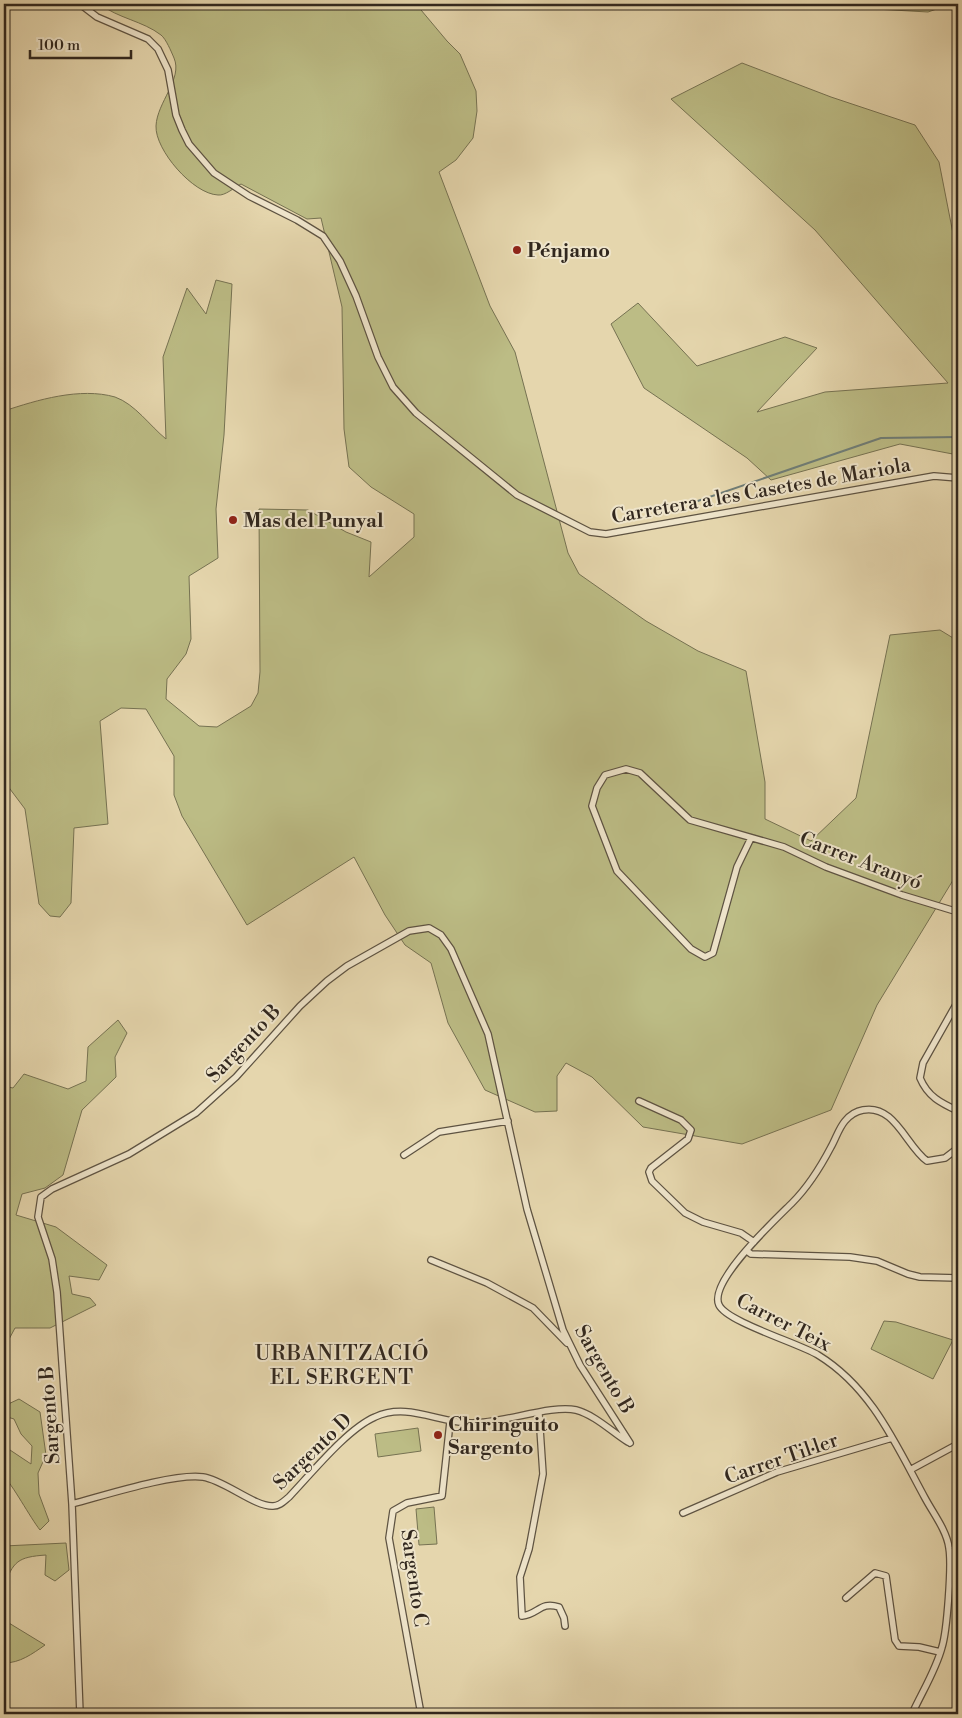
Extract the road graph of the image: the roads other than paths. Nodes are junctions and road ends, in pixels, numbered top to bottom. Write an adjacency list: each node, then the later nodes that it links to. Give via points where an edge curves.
1 (80, 4): 2 (street, Carretera a les Casetes de Mariola, via 97,17 148,39 158,49 168,70 182,130 204,162 214,173 249,196 323,236 340,261 393,387 416,413 517,495 590,532 606,534 934,476)
2 (958, 478)
3 (751, 838): 3 (street, Carrer Aranyó, via 737,867 713,952 705,957 690,949 617,870 592,806 605,775 626,769 640,774 690,820); 4 (street, Carrer Aranyó, via 784,847 826,867 902,895)
4 (958, 912)
5 (958, 1001): 7 (street, via 923,1063 920,1078 929,1094)
6 (639, 1101): 11 (street, via 681,1120 691,1130 688,1139 651,1168 652,1181 690,1216 741,1234)
7 (958, 1112)
8 (508, 1121): 10 (street, via 439,1132); 15 (street, Sargento B, via 527,1209 560,1322); 22 (street, Sargento B, via 490,1042 456,960 441,935 423,927 409,931 366,955 327,981 236,1077 196,1113 129,1154 46,1192 38,1204 38,1217 55,1278)
9 (958, 1148): 11 (street, via 945,1158 928,1161 886,1114 862,1110 846,1120 806,1188)
10 (404, 1155)
11 (754, 1242): 12 (street)
12 (747, 1251): 14 (street, via 751,1254 850,1256 877,1261 920,1277); 18 (street, Carrer Teix, via 717,1290 718,1304 723,1311 816,1354 832,1365 869,1399)
13 (431, 1260): 15 (street, via 487,1283 533,1308)
14 (958, 1278)
15 (571, 1346): 19 (street, Sargento B)
16 (539, 1414): 17 (street, Sargento D, via 489,1423); 19 (street, Sargento D, via 561,1409 578,1411); 25 (street, via 543,1474 530,1549 520,1577 522,1616 550,1604 559,1608)
17 (450, 1422): 22 (street, Sargento D, via 402,1411 373,1417 356,1429 277,1505 267,1506 225,1484 198,1477); 28 (street, Sargento C, via 442,1496 407,1503 393,1511 389,1538)
18 (892, 1438): 21 (street, Carrer Teix); 23 (street, Carrer Til·ler, via 777,1472)
19 (630, 1443)
20 (958, 1444): 21 (street)
21 (910, 1470): 26 (street, Carrer Teix, via 949,1547 945,1629)
22 (72, 1504): 27 (street, Sargento B)
23 (682, 1513)
24 (846, 1598): 26 (street, via 875,1573 886,1576 895,1640 899,1646)
25 (565, 1626)
26 (940, 1652): 29 (street, Carrer Teix)
27 (80, 1714)
28 (421, 1714)
29 (912, 1714)

